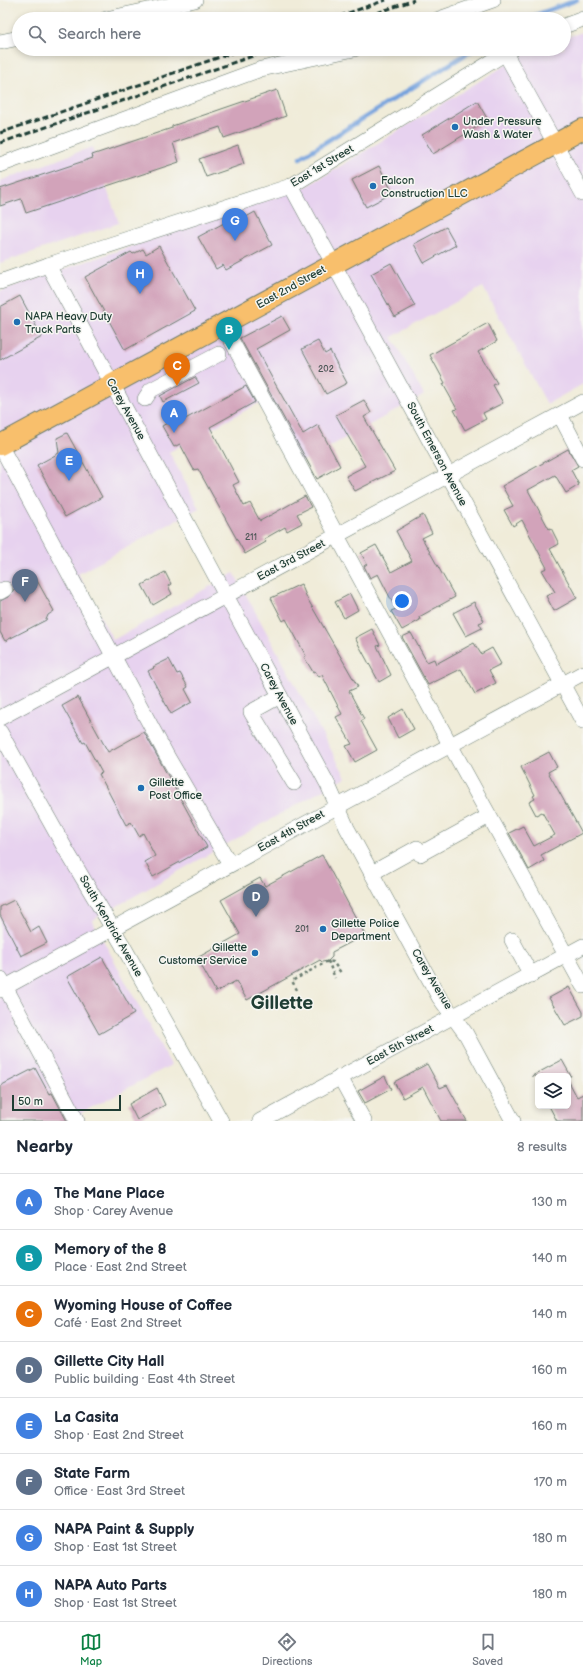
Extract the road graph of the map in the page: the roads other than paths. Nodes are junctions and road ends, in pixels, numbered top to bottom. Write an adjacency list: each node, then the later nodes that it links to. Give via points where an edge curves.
1 (194, 0): 3 (street)
2 (493, 0): 4 (street)
3 (138, 12)
4 (459, 12)
5 (583, 19): 6 (street)
6 (571, 23)
7 (12, 39): 8 (street)
8 (0, 42)
9 (321, 56): 14 (street, via 261,69)
10 (501, 56): 15 (street, East 1st Street)
11 (512, 56): 13 (street)
12 (583, 130): 13 (main road, East 2nd Street)
13 (556, 144): 16 (street); 17 (main road, East 2nd Street)
14 (0, 165)
15 (291, 186): 17 (street, South Emerson Avenue); 18 (street, East 1st Street)
16 (583, 194)
17 (334, 264): 20 (main road, East 2nd Street); 28 (street, South Emerson Avenue)
18 (48, 265): 19 (street, East 1st Street); 22 (street, Carey Avenue)
19 (0, 282)
20 (223, 325): 22 (main road, East 2nd Street); 29 (street)
21 (219, 354): 23 (street, via 152,390)
22 (112, 384): 26 (main road, East 2nd Street); 30 (street, Carey Avenue)
23 (145, 399)
24 (583, 402): 25 (street, East 3rd Street)
25 (560, 415): 27 (street); 28 (street, East 3rd Street)
26 (0, 445): 31 (street)
27 (583, 459)
28 (449, 475): 29 (street, East 3rd Street); 33 (street, South Emerson Avenue)
29 (336, 535): 30 (street, East 3rd Street); 38 (street)
30 (226, 595): 31 (street, East 3rd Street); 34 (street, Carey Avenue)
31 (113, 657): 35 (street, East 3rd Street); 42 (street)
32 (583, 674): 33 (street, East 4th Street)
33 (562, 685): 36 (street, South Emerson Avenue); 38 (street, East 4th Street)
34 (280, 696): 39 (street, via 251,712); 40 (street, Carey Avenue)
35 (2, 712)
36 (583, 722)
37 (0, 732): 44 (street, South Kendrick Avenue)
38 (450, 745): 40 (street, East 4th Street); 41 (street)
39 (294, 783)
40 (338, 806): 42 (street, East 4th Street); 43 (street, Carey Avenue)
41 (489, 816): 43 (street, via 420,854 418,848); 47 (street)
42 (230, 864): 44 (street, East 4th Street)
43 (372, 873): 51 (street, Carey Avenue, via 439,997)
44 (112, 929): 49 (street, East 4th Street); 54 (street, South Kendrick Avenue)
45 (512, 940): 48 (street)
46 (583, 946): 47 (street, East 5th Street)
47 (566, 955): 48 (street, East 5th Street); 50 (street)
48 (531, 975): 51 (street, East 5th Street)
49 (2, 985): 53 (street)
50 (583, 986)
51 (454, 1016): 52 (street, East 5th Street); 57 (street, Carey Avenue)
52 (340, 1078): 55 (street, East 5th Street); 56 (street)
53 (77, 1121)
54 (221, 1121)
55 (260, 1121)
56 (364, 1121)
57 (513, 1121)

